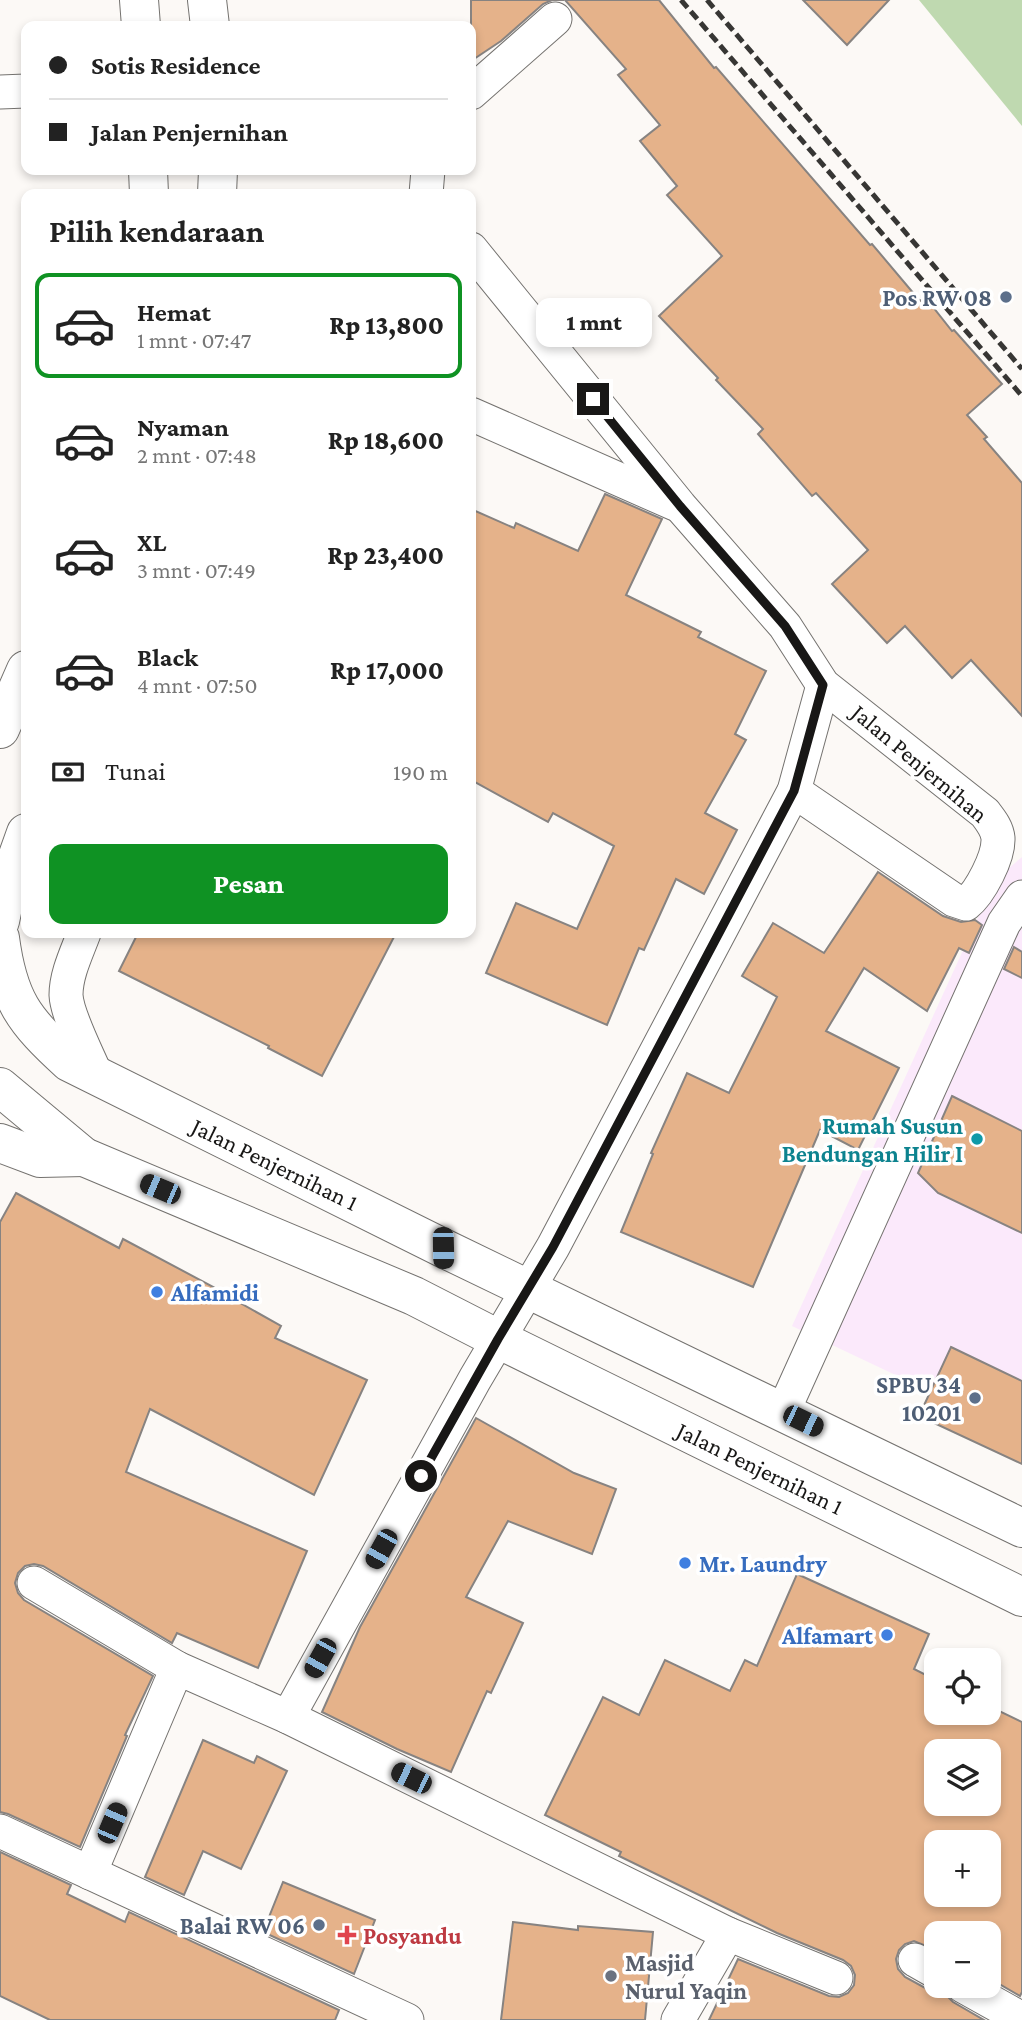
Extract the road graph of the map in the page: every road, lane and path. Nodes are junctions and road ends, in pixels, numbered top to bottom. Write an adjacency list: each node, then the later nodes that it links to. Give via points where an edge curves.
1 (139, 0): 4 (main road)
2 (207, 0): 5 (main road)
3 (555, 19): 6 (street)
4 (141, 21)
5 (209, 21)
6 (476, 89)
7 (21, 91): 8 (street)
8 (0, 92)
9 (476, 255): 11 (street, Jalan Penjernihan)
10 (476, 416): 11 (street)
11 (680, 506): 13 (street, Jalan Penjernihan, via 785,626)
12 (21, 681): 14 (main road)
13 (823, 685): 15 (street); 15 (street, Jalan Penjernihan, via 985,813 999,842 975,896 966,904)
14 (0, 729)
15 (794, 791): 26 (street)
16 (21, 847): 18 (main road)
17 (1022, 897): 29 (street, via 1004,923)
18 (0, 921)
19 (0, 938): 21 (main road, Jalan Penjernihan 1, via 4,969 19,1008 41,1037 69,1062)
20 (82, 938): 21 (street, via 66,996)
21 (97, 1077): 25 (main road, Jalan Penjernihan 1)
22 (0, 1087): 24 (main road, Jalan Penjernihan 1)
23 (0, 1143): 24 (main road, via 40,1158)
24 (84, 1157): 27 (main road, Jalan Penjernihan 1)
25 (443, 1248): 26 (main road, Jalan Penjernihan 1); 27 (main road, via 439,1279)
26 (528, 1288): 28 (street); 29 (main road, Jalan Penjernihan 1)
27 (414, 1296): 28 (main road, Jalan Penjernihan 1)
28 (498, 1339): 32 (main road, Jalan Penjernihan 1); 34 (street)
29 (783, 1412): 30 (main road, Jalan Penjernihan 1)
30 (1022, 1528)
31 (34, 1583): 33 (street)
32 (1022, 1597)
33 (177, 1668): 34 (street); 36 (street)
34 (288, 1717): 37 (street)
35 (0, 1831): 36 (street)
36 (90, 1873): 41 (street)
37 (728, 1934): 38 (street); 42 (street)
38 (836, 1978)
39 (985, 1998): 40 (street)
40 (1022, 2018)
41 (407, 2020)
42 (678, 2020)

